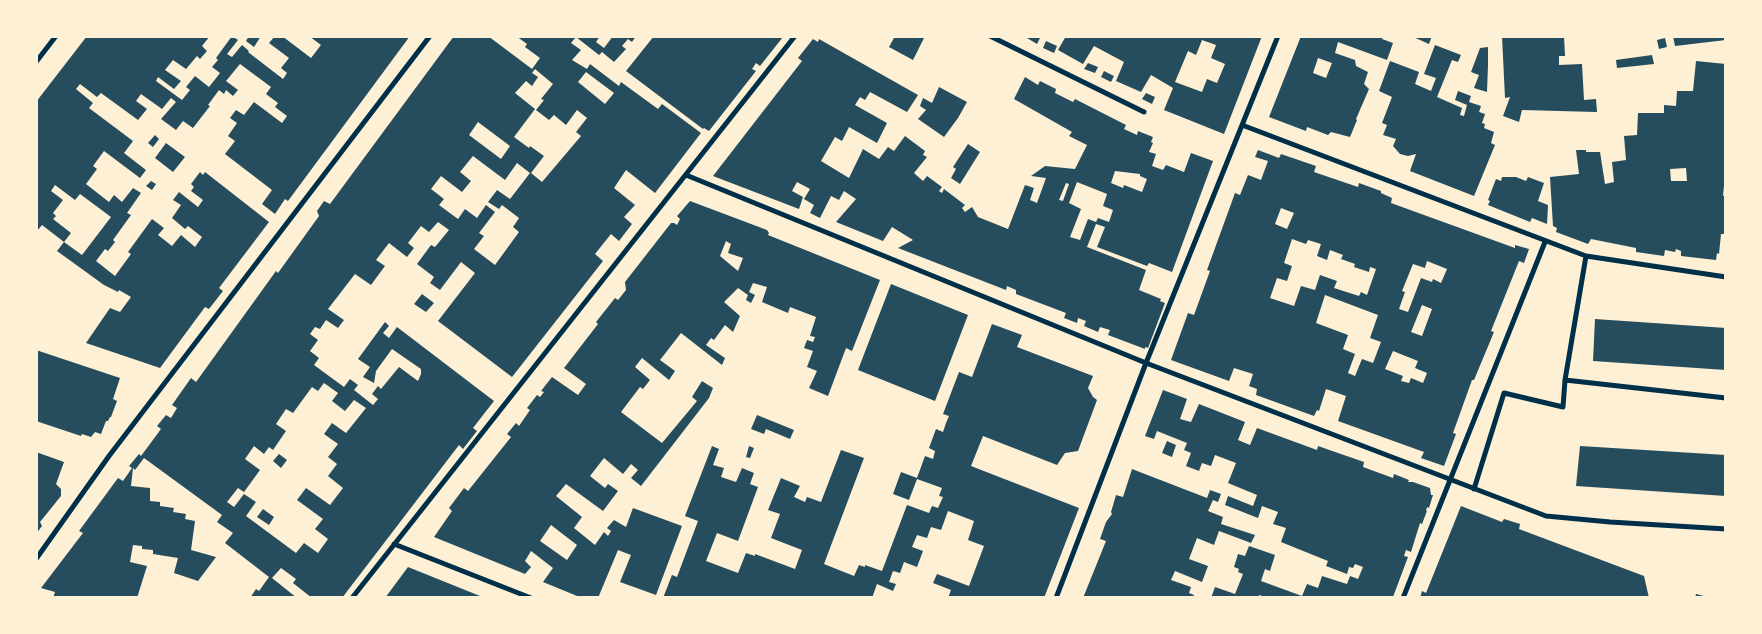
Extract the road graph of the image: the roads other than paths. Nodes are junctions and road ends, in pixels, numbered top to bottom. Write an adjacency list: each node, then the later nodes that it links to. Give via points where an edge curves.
1 (56, 36): 6 (street)
2 (430, 36): 20 (street, via 109,456)
3 (795, 36): 9 (street)
4 (990, 36): 7 (street)
5 (1278, 36): 8 (street)
6 (36, 62)
7 (1144, 112)
8 (1242, 125): 10 (street); 13 (street)
9 (686, 175): 13 (street); 19 (street)
10 (1545, 242): 11 (street); 16 (street)
11 (1586, 256): 12 (street); 14 (street)
12 (1726, 277)
13 (1146, 363): 16 (street); 23 (street)
14 (1565, 380): 15 (street); 17 (street, via 1563,407 1504,393)
15 (1726, 398)
16 (1450, 480): 17 (street); 24 (street)
17 (1474, 489): 18 (street, via 1546,516)
18 (1726, 530)
19 (394, 544): 21 (street); 22 (street)
20 (36, 559)
21 (352, 598)
22 (531, 598)
23 (1056, 598)
24 (1402, 598)

